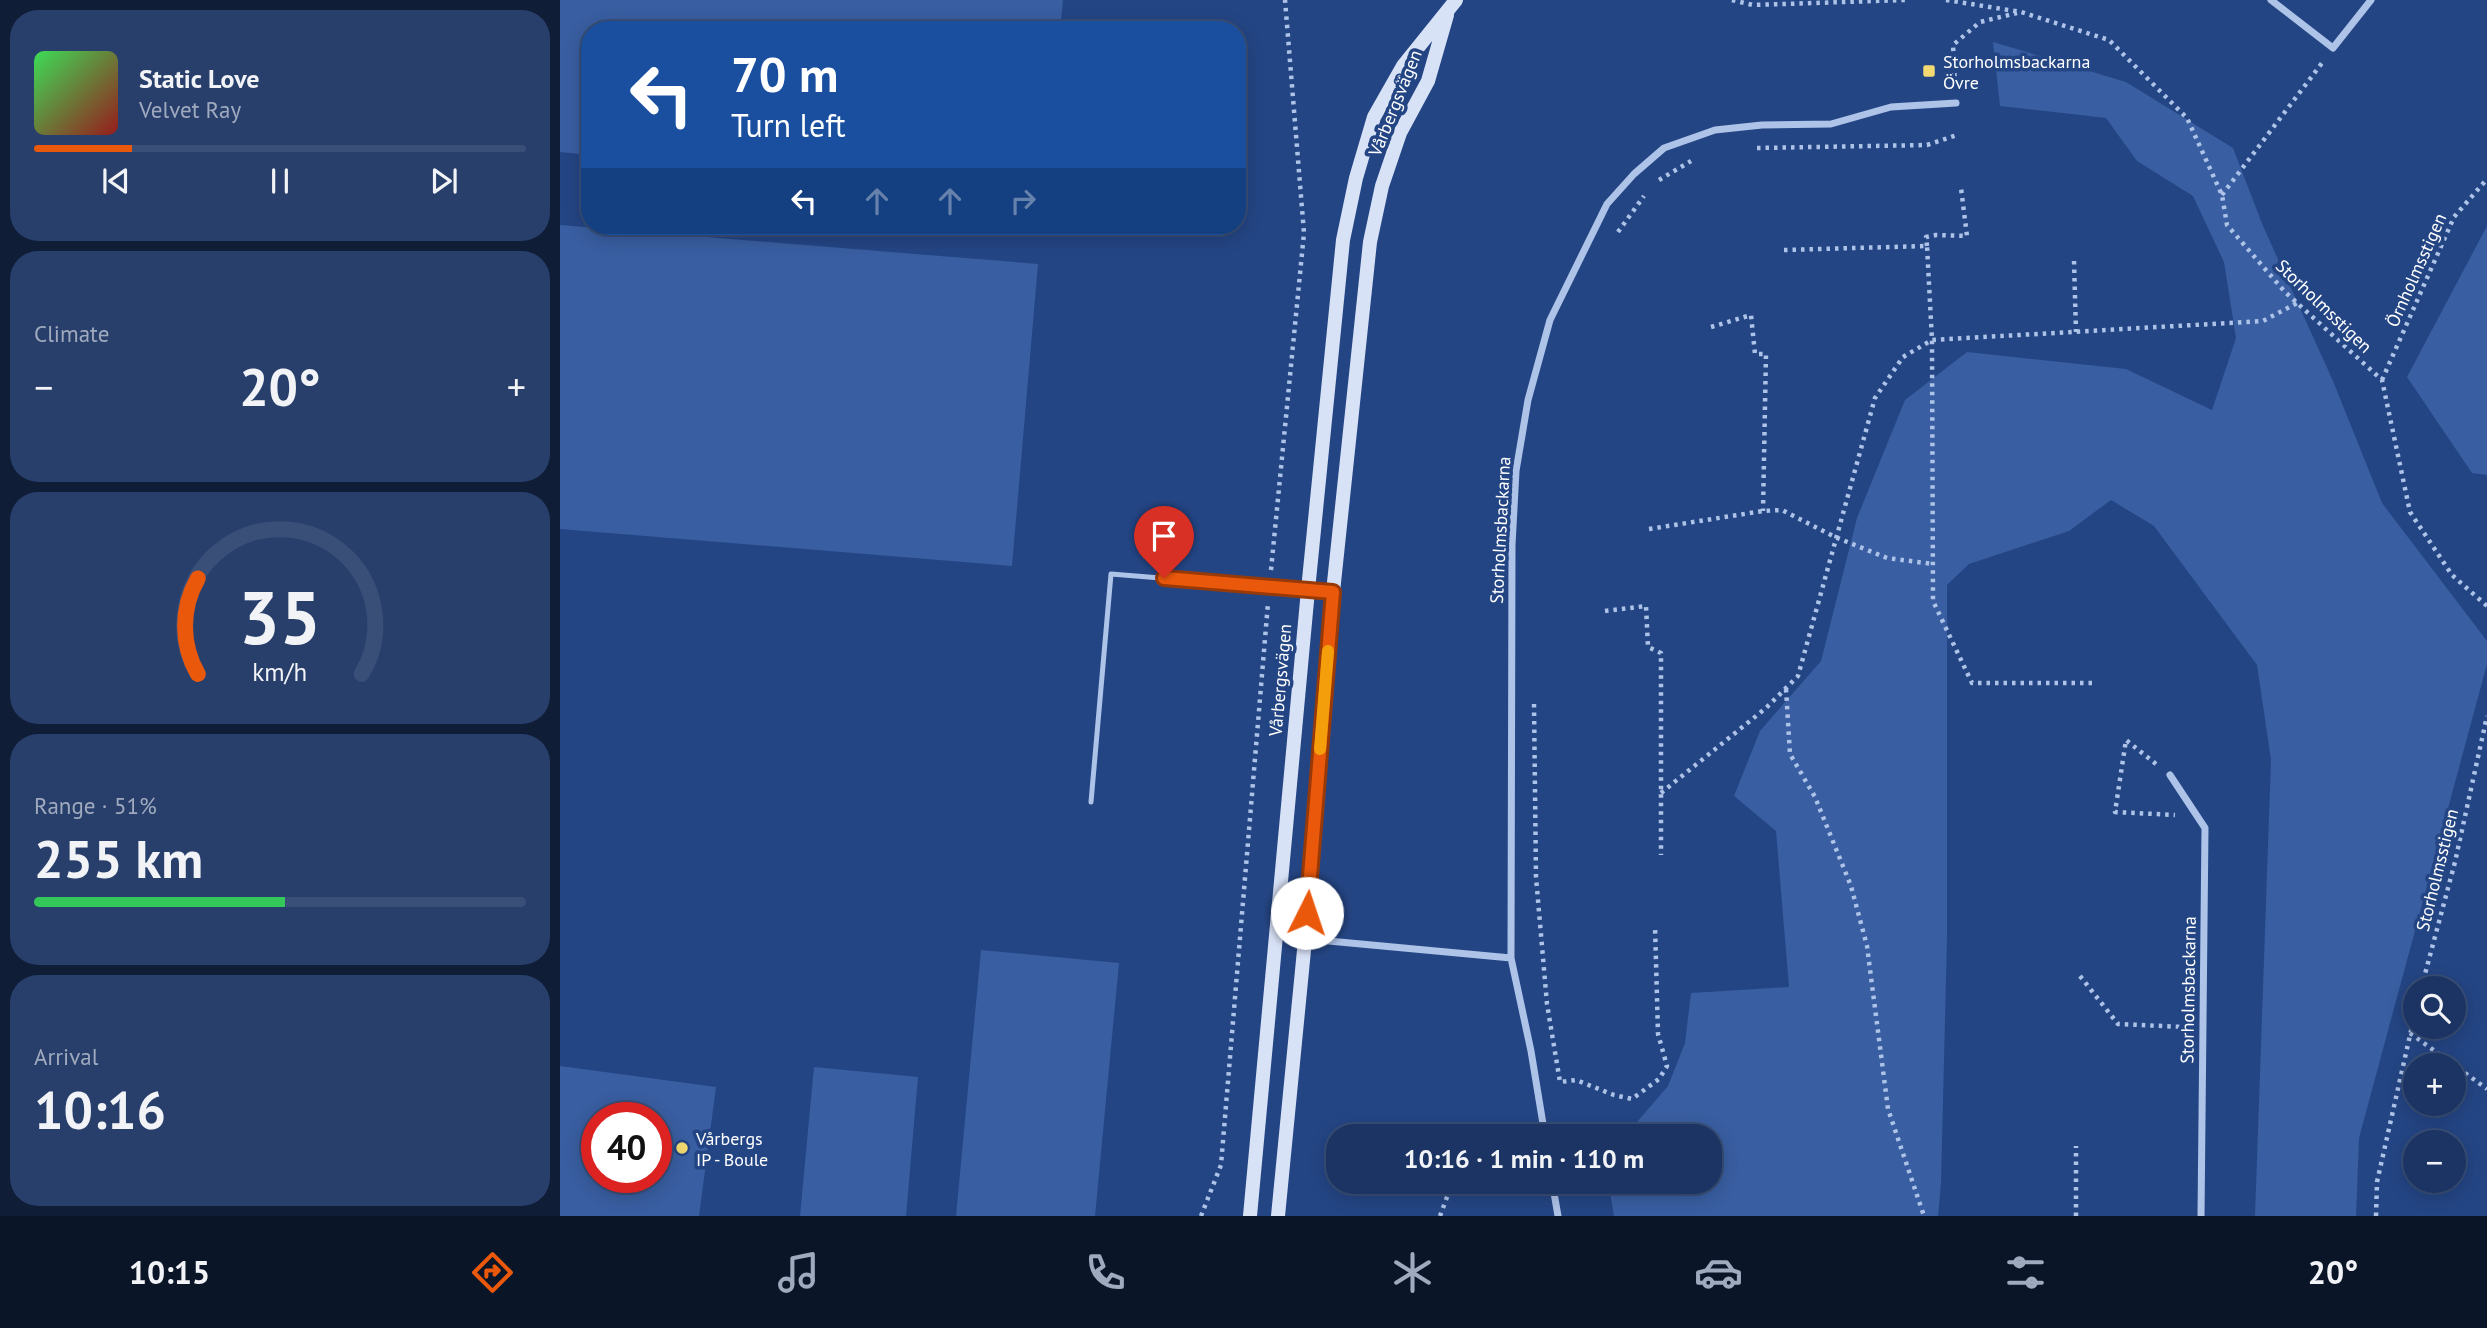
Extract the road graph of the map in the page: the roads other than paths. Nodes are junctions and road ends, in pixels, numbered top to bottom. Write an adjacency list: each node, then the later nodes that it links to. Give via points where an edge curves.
1 (2271, 0): 2 (street, via 2333,48)
2 (2371, 0)
3 (1449, 2): 5 (street, Vårbergsvägen, via 1403,66 1374,117 1356,178 1343,240); 6 (street, Vårbergsvägen, via 1428,81 1400,133 1382,186 1370,242)
4 (1956, 103): 11 (street, Storholmsbackarna, via 1891,107 1831,124 1715,130 1664,148 1607,204 1550,320 1528,400 1516,471)
5 (1308, 590): 6 (lane); 8 (lane, via 1111,574); 9 (street, Vårbergsvägen)
6 (1333, 592): 10 (street, Vårbergsvägen)
7 (2170, 775): 17 (street, Storholmsbackarna, via 2205,828)
8 (1091, 802)
9 (1275, 936): 10 (street); 14 (street, Vårbergsvägen)
10 (1305, 940): 11 (street); 15 (street, Vårbergsvägen)
11 (1511, 958): 12 (street, Storholmsbackarna)
12 (1543, 1124)
13 (1554, 1194): 16 (street)
14 (1250, 1216)
15 (1278, 1216)
16 (1558, 1216)
17 (2201, 1216)

